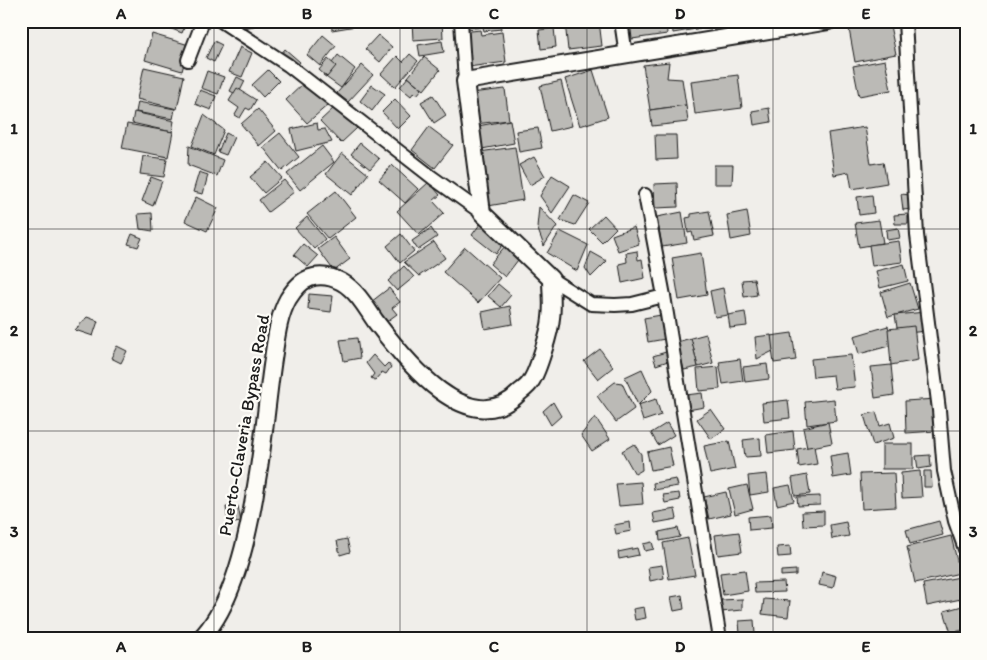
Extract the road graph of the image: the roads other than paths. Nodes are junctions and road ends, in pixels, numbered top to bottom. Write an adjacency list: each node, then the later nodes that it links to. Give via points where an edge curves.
1 (203, 21): 8 (street)
2 (222, 21): 11 (street, via 288,65)
3 (460, 21): 9 (street)
4 (621, 21): 7 (street)
5 (829, 21): 7 (street)
6 (905, 21): 14 (street, via 917,235 944,471)
7 (626, 55): 9 (street)
8 (188, 60)
9 (465, 81): 11 (street)
10 (646, 195): 13 (street)
11 (482, 213): 12 (street)
12 (551, 279): 13 (street, via 591,304 632,304); 15 (street, Puerto-Claveria Bypass Road, via 552,318 531,381 504,405 482,409 462,405 419,373 350,288 324,276 310,278 298,286 288,299 281,318 257,480 237,567 217,617)
13 (664, 296): 16 (street)
14 (966, 552)
15 (200, 639)
16 (720, 639)

